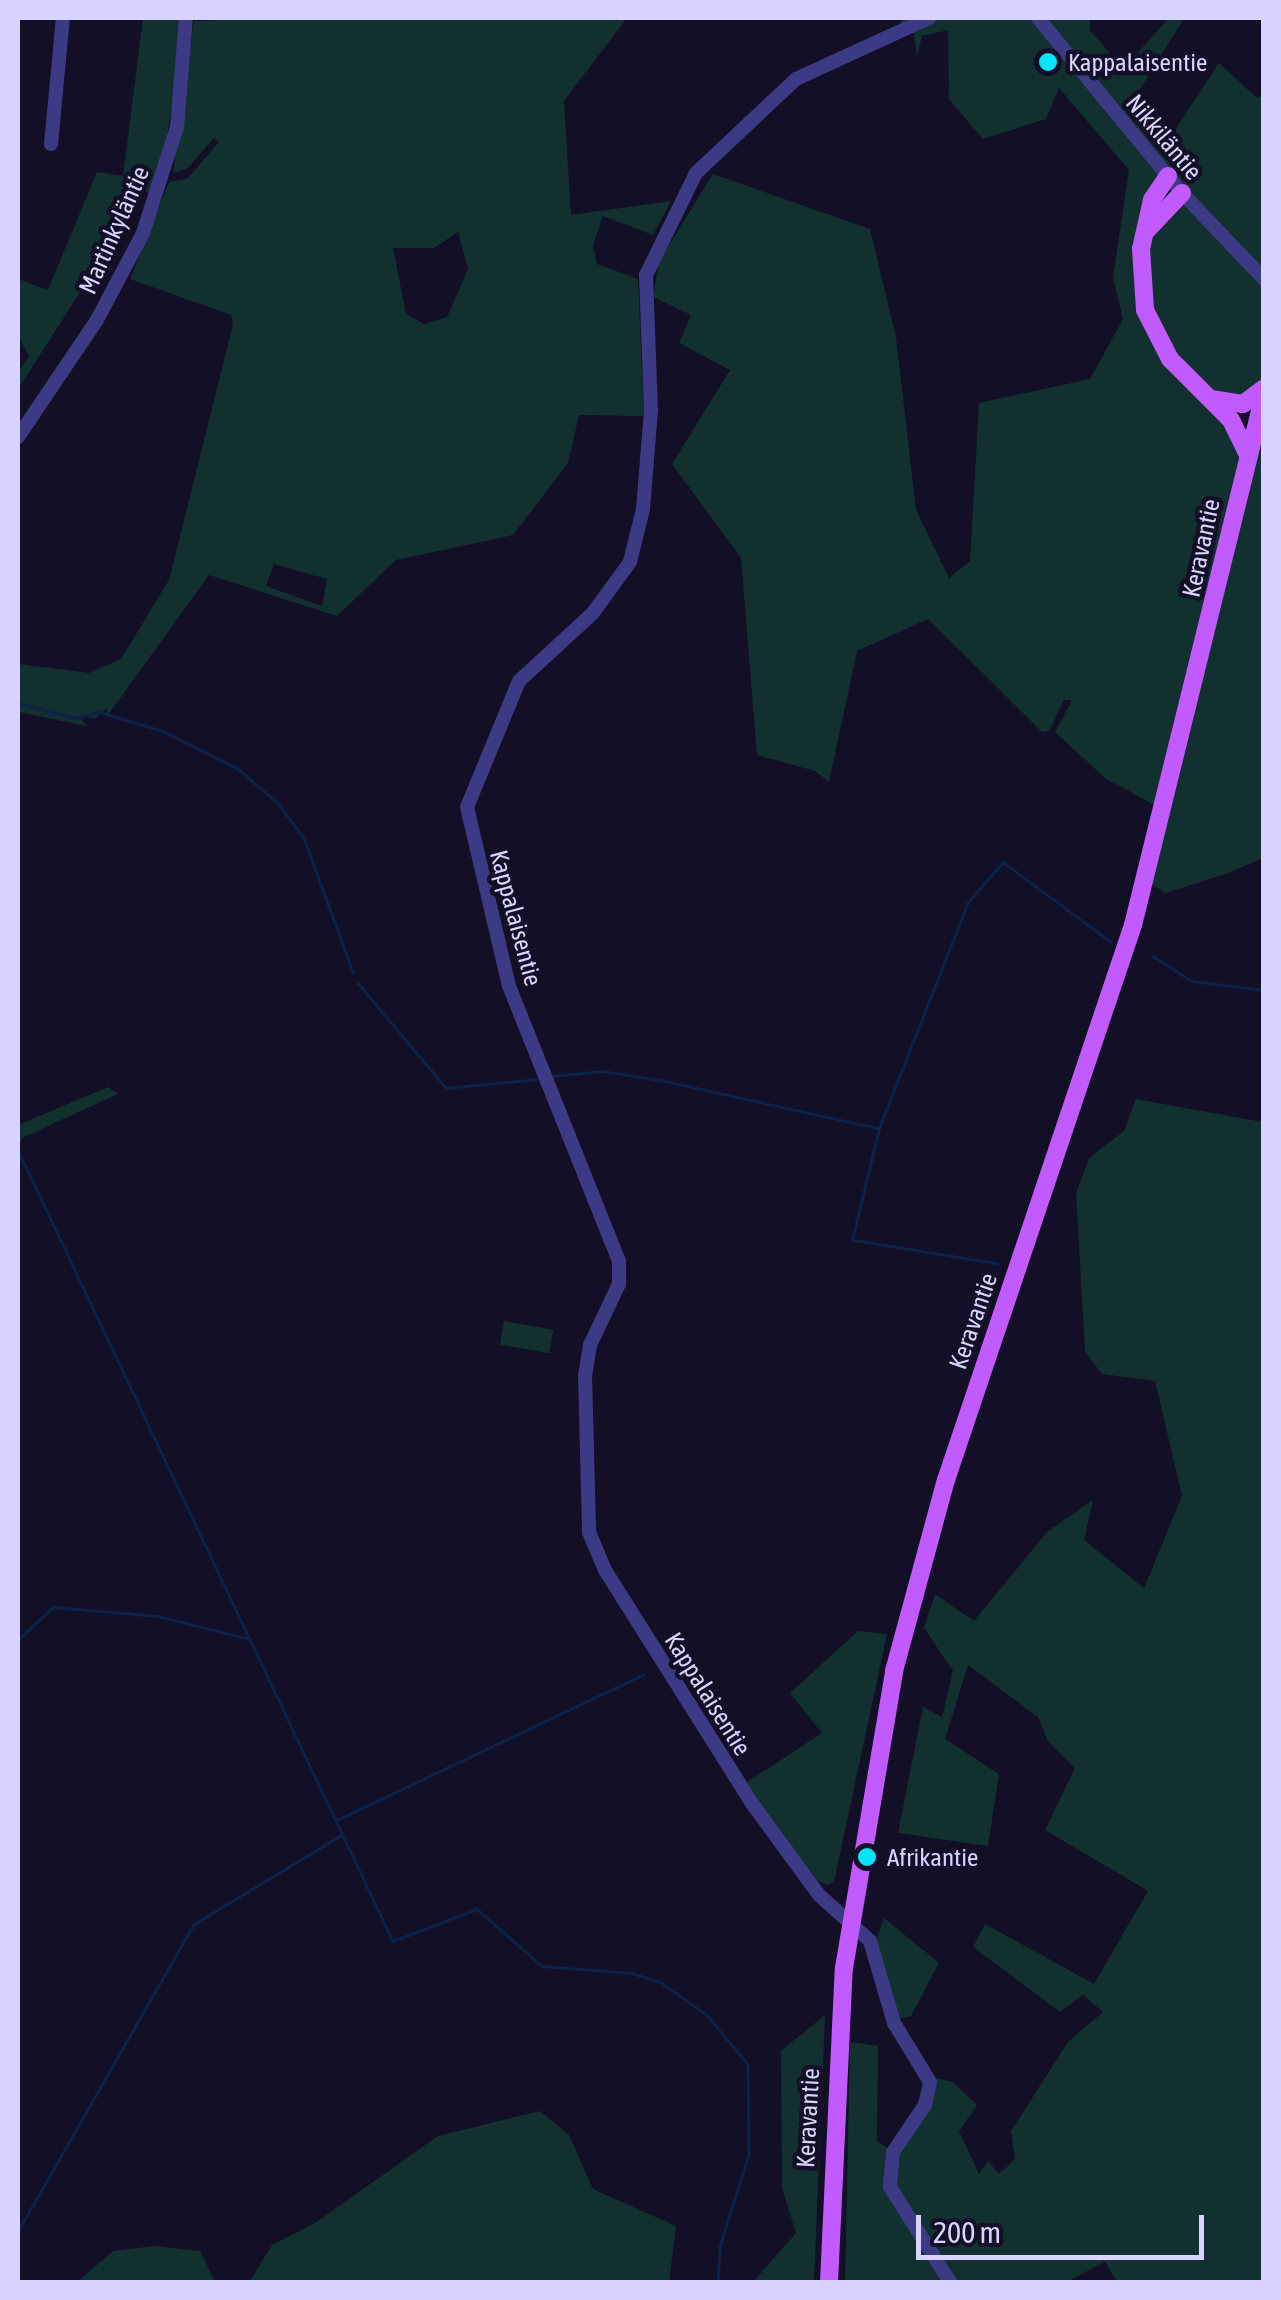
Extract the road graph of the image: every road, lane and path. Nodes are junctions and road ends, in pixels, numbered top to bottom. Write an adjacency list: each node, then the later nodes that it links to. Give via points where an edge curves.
1 (63, 18): 5 (street)
2 (186, 18): 12 (street, Martinkyläntie, via 177,128 142,234 97,320)
3 (929, 18): 14 (street, Kappalaisentie, via 796,78 696,173 646,275 651,410 644,510 630,562 593,613 519,681 466,807 509,986 620,1260 619,1284 590,1345 585,1376 589,1532 605,1570 711,1743 819,1895)
4 (1038, 18): 6 (street, Nikkiläntie)
5 (50, 144)
6 (1168, 176): 7 (street, Nikkiläntie); 8 (main road, via 1153,196)
7 (1182, 193): 8 (main road); 9 (street, Nikkiläntie)
8 (1144, 235): 11 (main road, via 1140,289 1152,328 1182,374)
9 (1264, 278)
10 (1264, 391): 11 (main road, via 1243,404); 13 (main road, Keravantie)
11 (1210, 399): 13 (main road, via 1241,434)
12 (18, 437)
13 (1248, 454): 14 (main road, Keravantie, via 1185,736 1133,925 917,1580 881,1728)
14 (850, 1920): 15 (main road, Keravantie, via 832,2125); 16 (street, via 870,1941 894,2023 928,2075 925,2105 893,2152 890,2187)
15 (829, 2282)
16 (950, 2282)

